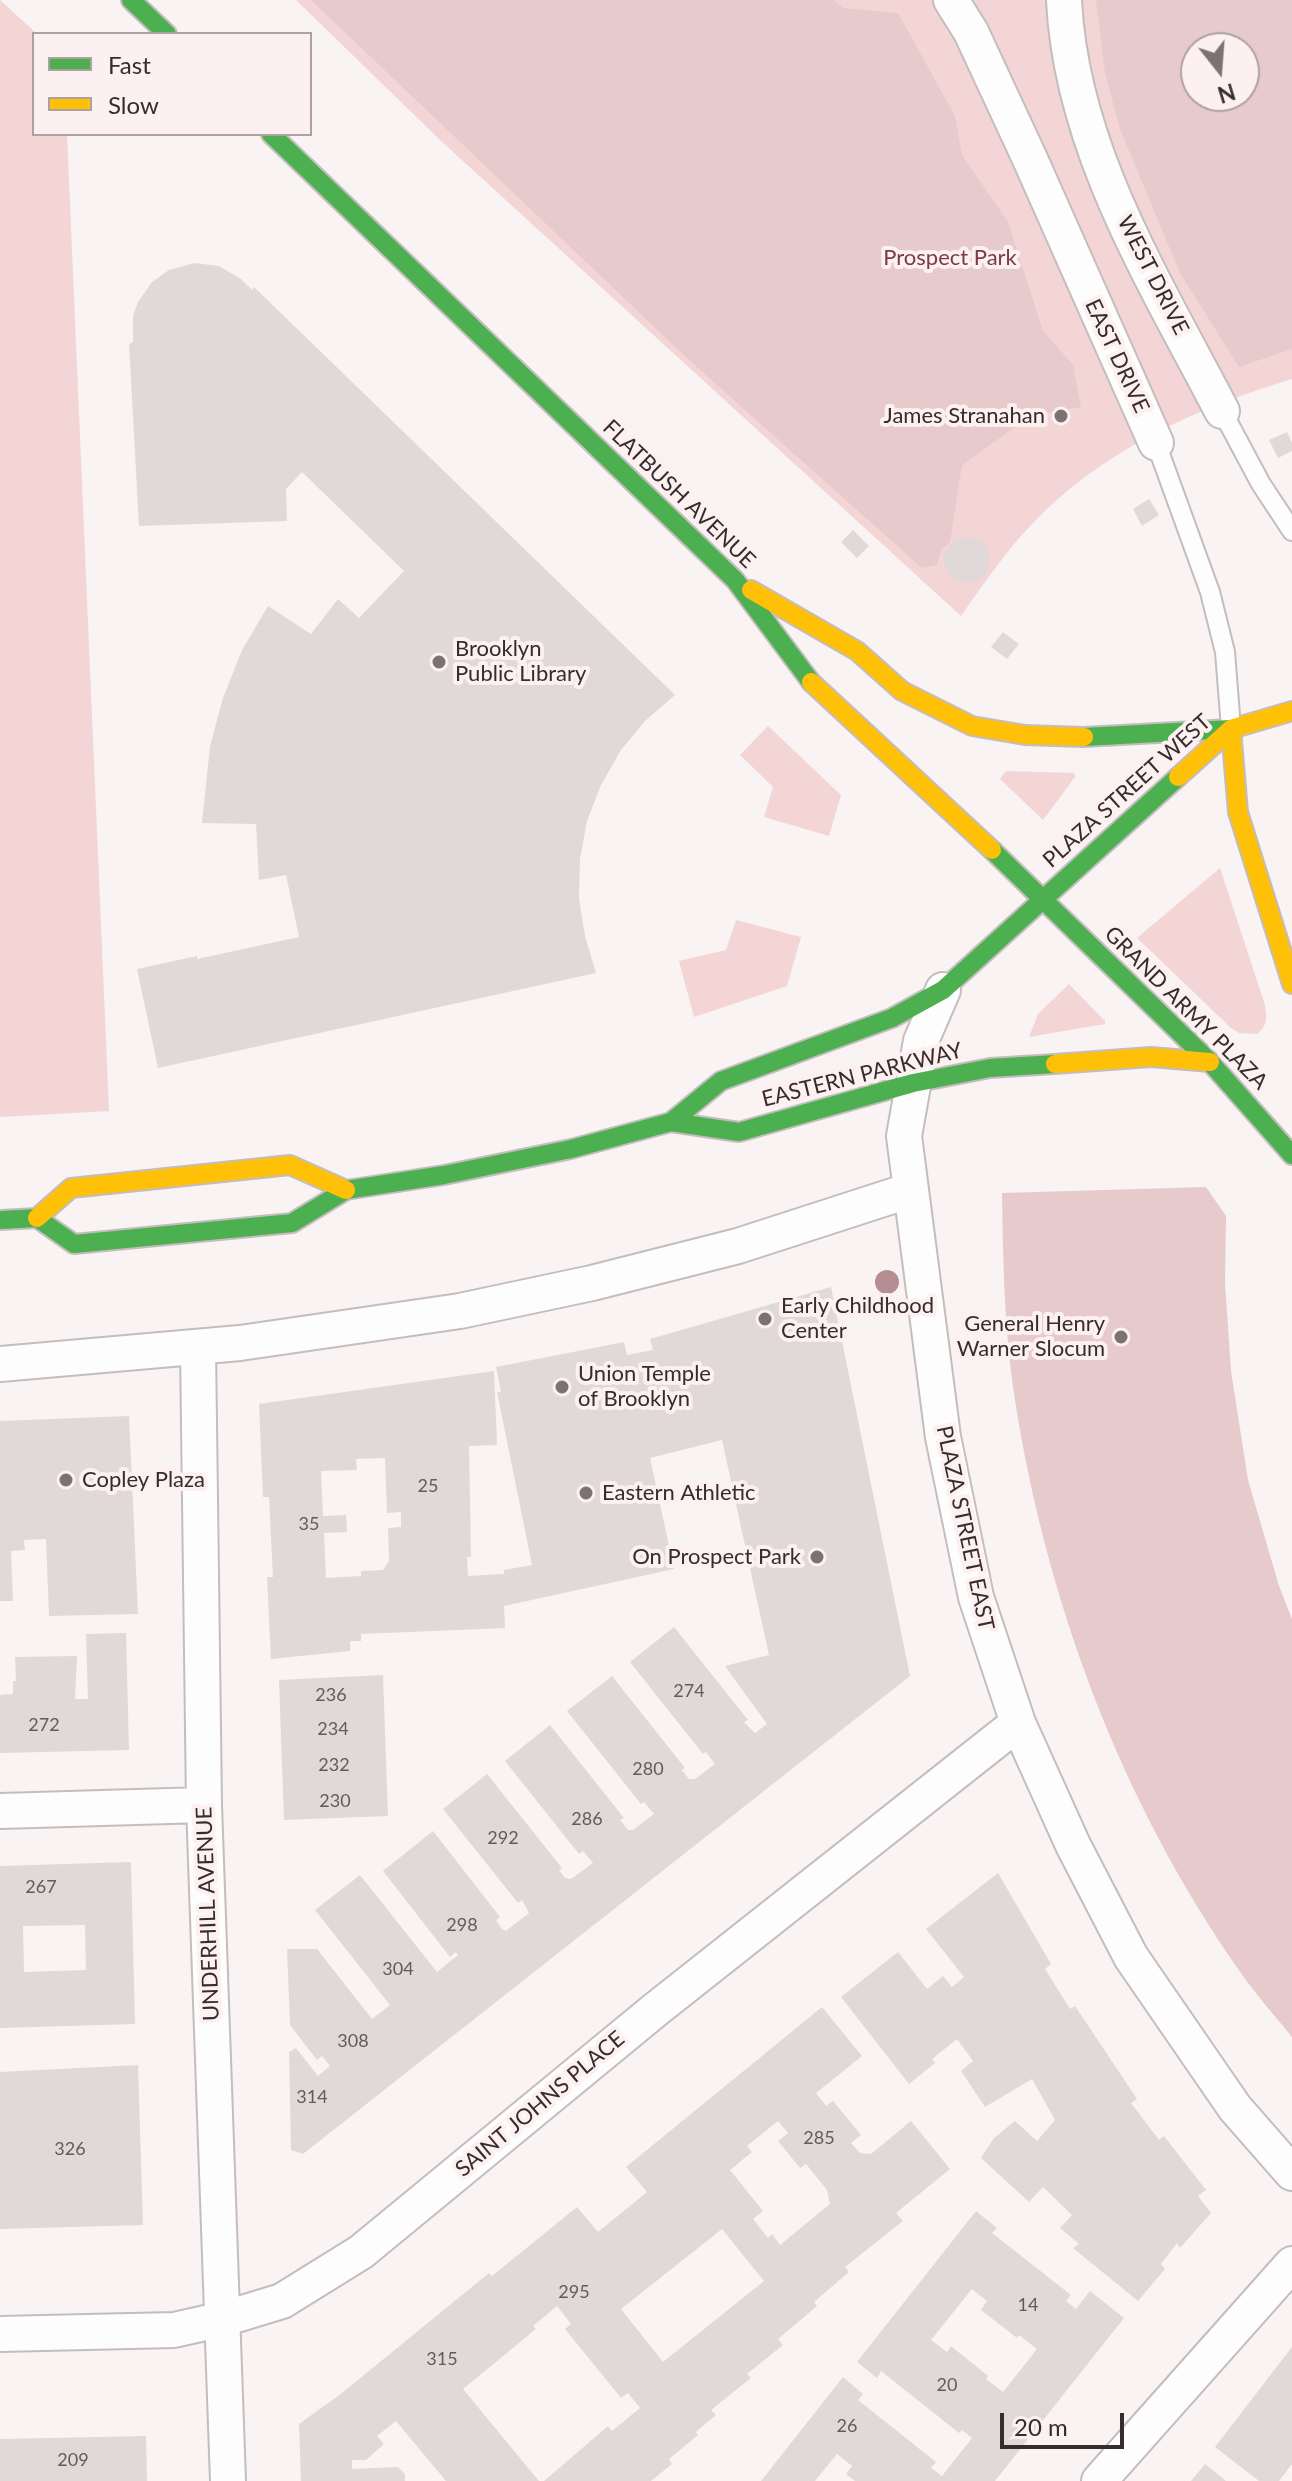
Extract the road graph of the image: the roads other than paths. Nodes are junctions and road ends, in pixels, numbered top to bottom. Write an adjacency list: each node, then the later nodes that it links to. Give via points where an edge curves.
1 (131, 0): 4 (main road)
2 (951, 0): 7 (street, EAST DRIVE, via 1030,159)
3 (1064, 0): 6 (street, WEST DRIVE, via 1070,58 1103,175)
4 (165, 32)
5 (273, 136): 9 (main road, FLATBUSH AVENUE)
6 (1222, 411): 8 (lane, WEST DRIVE)
7 (1156, 443): 11 (lane, EAST DRIVE, via 1210,592 1225,652)
8 (1292, 531)
9 (735, 580): 11 (main road, via 857,651 902,691 972,726 1067,738); 12 (main road, FLATBUSH AVENUE, via 813,684)
10 (1292, 711): 11 (main road, PLAZA STREET WEST)
11 (1231, 729): 12 (main road, PLAZA STREET WEST); 13 (main road, via 1238,812)
12 (1042, 898): 14 (main road, PLAZA STREET EAST); 15 (main road, GRAND ARMY PLAZA)
13 (1292, 984)
14 (943, 990): 16 (street, PLAZA STREET EAST, via 921,1041); 17 (main road, EASTERN PARKWAY, via 892,1018 721,1081)
15 (1210, 1062): 16 (main road, EASTERN PARKWAY, via 1151,1057 1077,1060 990,1068); 18 (main road, GRAND ARMY PLAZA)
16 (913, 1083): 17 (main road, EASTERN PARKWAY, via 739,1132); 20 (street, PLAZA STREET EAST, via 904,1136)
17 (671, 1122): 19 (main road, EASTERN PARKWAY, via 571,1149)
18 (1292, 1155)
19 (346, 1190): 21 (main road, via 290,1165 71,1188); 21 (main road, EASTERN PARKWAY, via 292,1223 147,1238 74,1244)
20 (911, 1190): 23 (street, via 738,1246 592,1283 446,1313); 25 (street, PLAZA STREET EAST, via 954,1493 976,1597)
21 (37, 1218): 22 (main road)
22 (0, 1220)
23 (198, 1347): 24 (street); 26 (street, UNDERHILL AVENUE)
24 (0, 1364)
25 (1018, 1723): 28 (street, PLAZA STREET EAST, via 1131,1957 1235,2108); 30 (street, SAINT JOHNS PLACE, via 655,2010 361,2252 282,2301)
26 (204, 1805): 27 (street); 30 (street, UNDERHILL AVENUE)
27 (0, 1811)
28 (1292, 2173)
29 (1292, 2264): 33 (street)
30 (223, 2319): 31 (street, SAINT JOHNS PLACE, via 174,2330); 32 (street, UNDERHILL AVENUE)
31 (0, 2334)
32 (228, 2481)
33 (1099, 2481)

